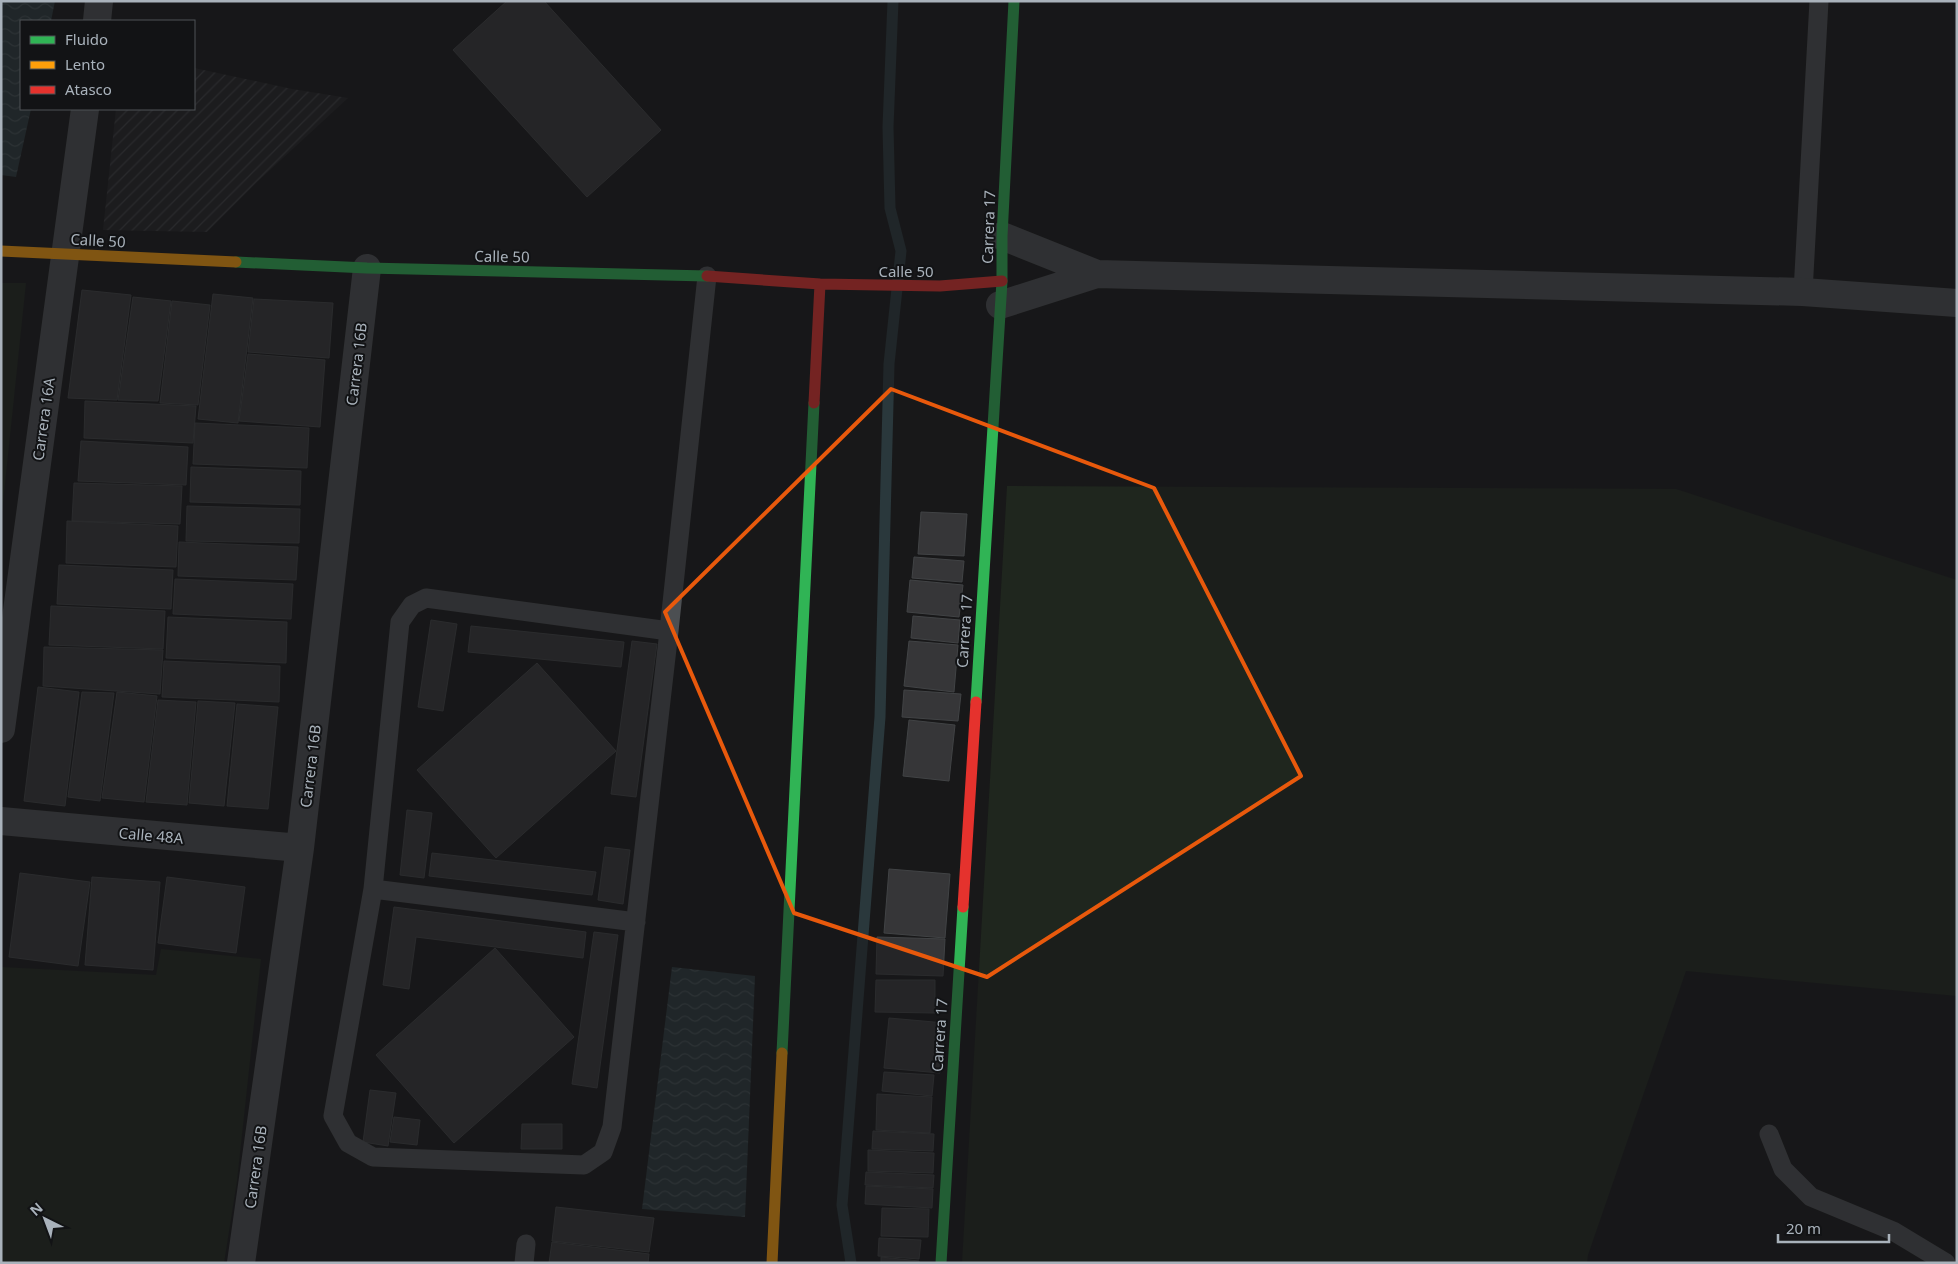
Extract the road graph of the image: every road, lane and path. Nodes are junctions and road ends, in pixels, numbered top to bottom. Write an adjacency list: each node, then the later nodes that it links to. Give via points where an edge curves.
1 (99, 1): 4 (street)
2 (1014, 1): 6 (street, Carrera 17)
3 (1819, 1): 13 (lane)
4 (97, 20)
5 (85, 110): 8 (street, Carrera 16A)
6 (1002, 236): 10 (street); 14 (street, Carrera 17)
7 (1, 251): 8 (street, Calle 50)
8 (66, 253): 9 (street, Calle 50); 17 (street, Carrera 16A)
9 (367, 268): 11 (street, Calle 50); 19 (street, Carrera 16B)
10 (1097, 274): 13 (street); 14 (street)
11 (707, 276): 12 (street, Calle 50); 16 (lane)
12 (820, 284): 14 (street, Calle 50, via 940,286); 26 (street)
13 (1803, 292): 15 (street)
14 (1001, 293): 27 (street, Carrera 17)
15 (1957, 303)
16 (669, 631): 20 (lane, via 426,598 412,605 400,622); 21 (lane)
17 (1, 729)
18 (1, 821): 19 (street, Calle 48A)
19 (300, 848): 24 (street, Carrera 16B)
20 (373, 889): 21 (lane); 21 (lane, via 333,1116 348,1143 373,1157 584,1164 603,1152 612,1127)
21 (636, 922)
22 (1769, 1134): 28 (lane, via 1783,1169 1811,1197 1893,1231)
23 (526, 1244): 25 (lane)
24 (241, 1263)
25 (524, 1263)
26 (772, 1263)
27 (941, 1263)
28 (1946, 1263)

